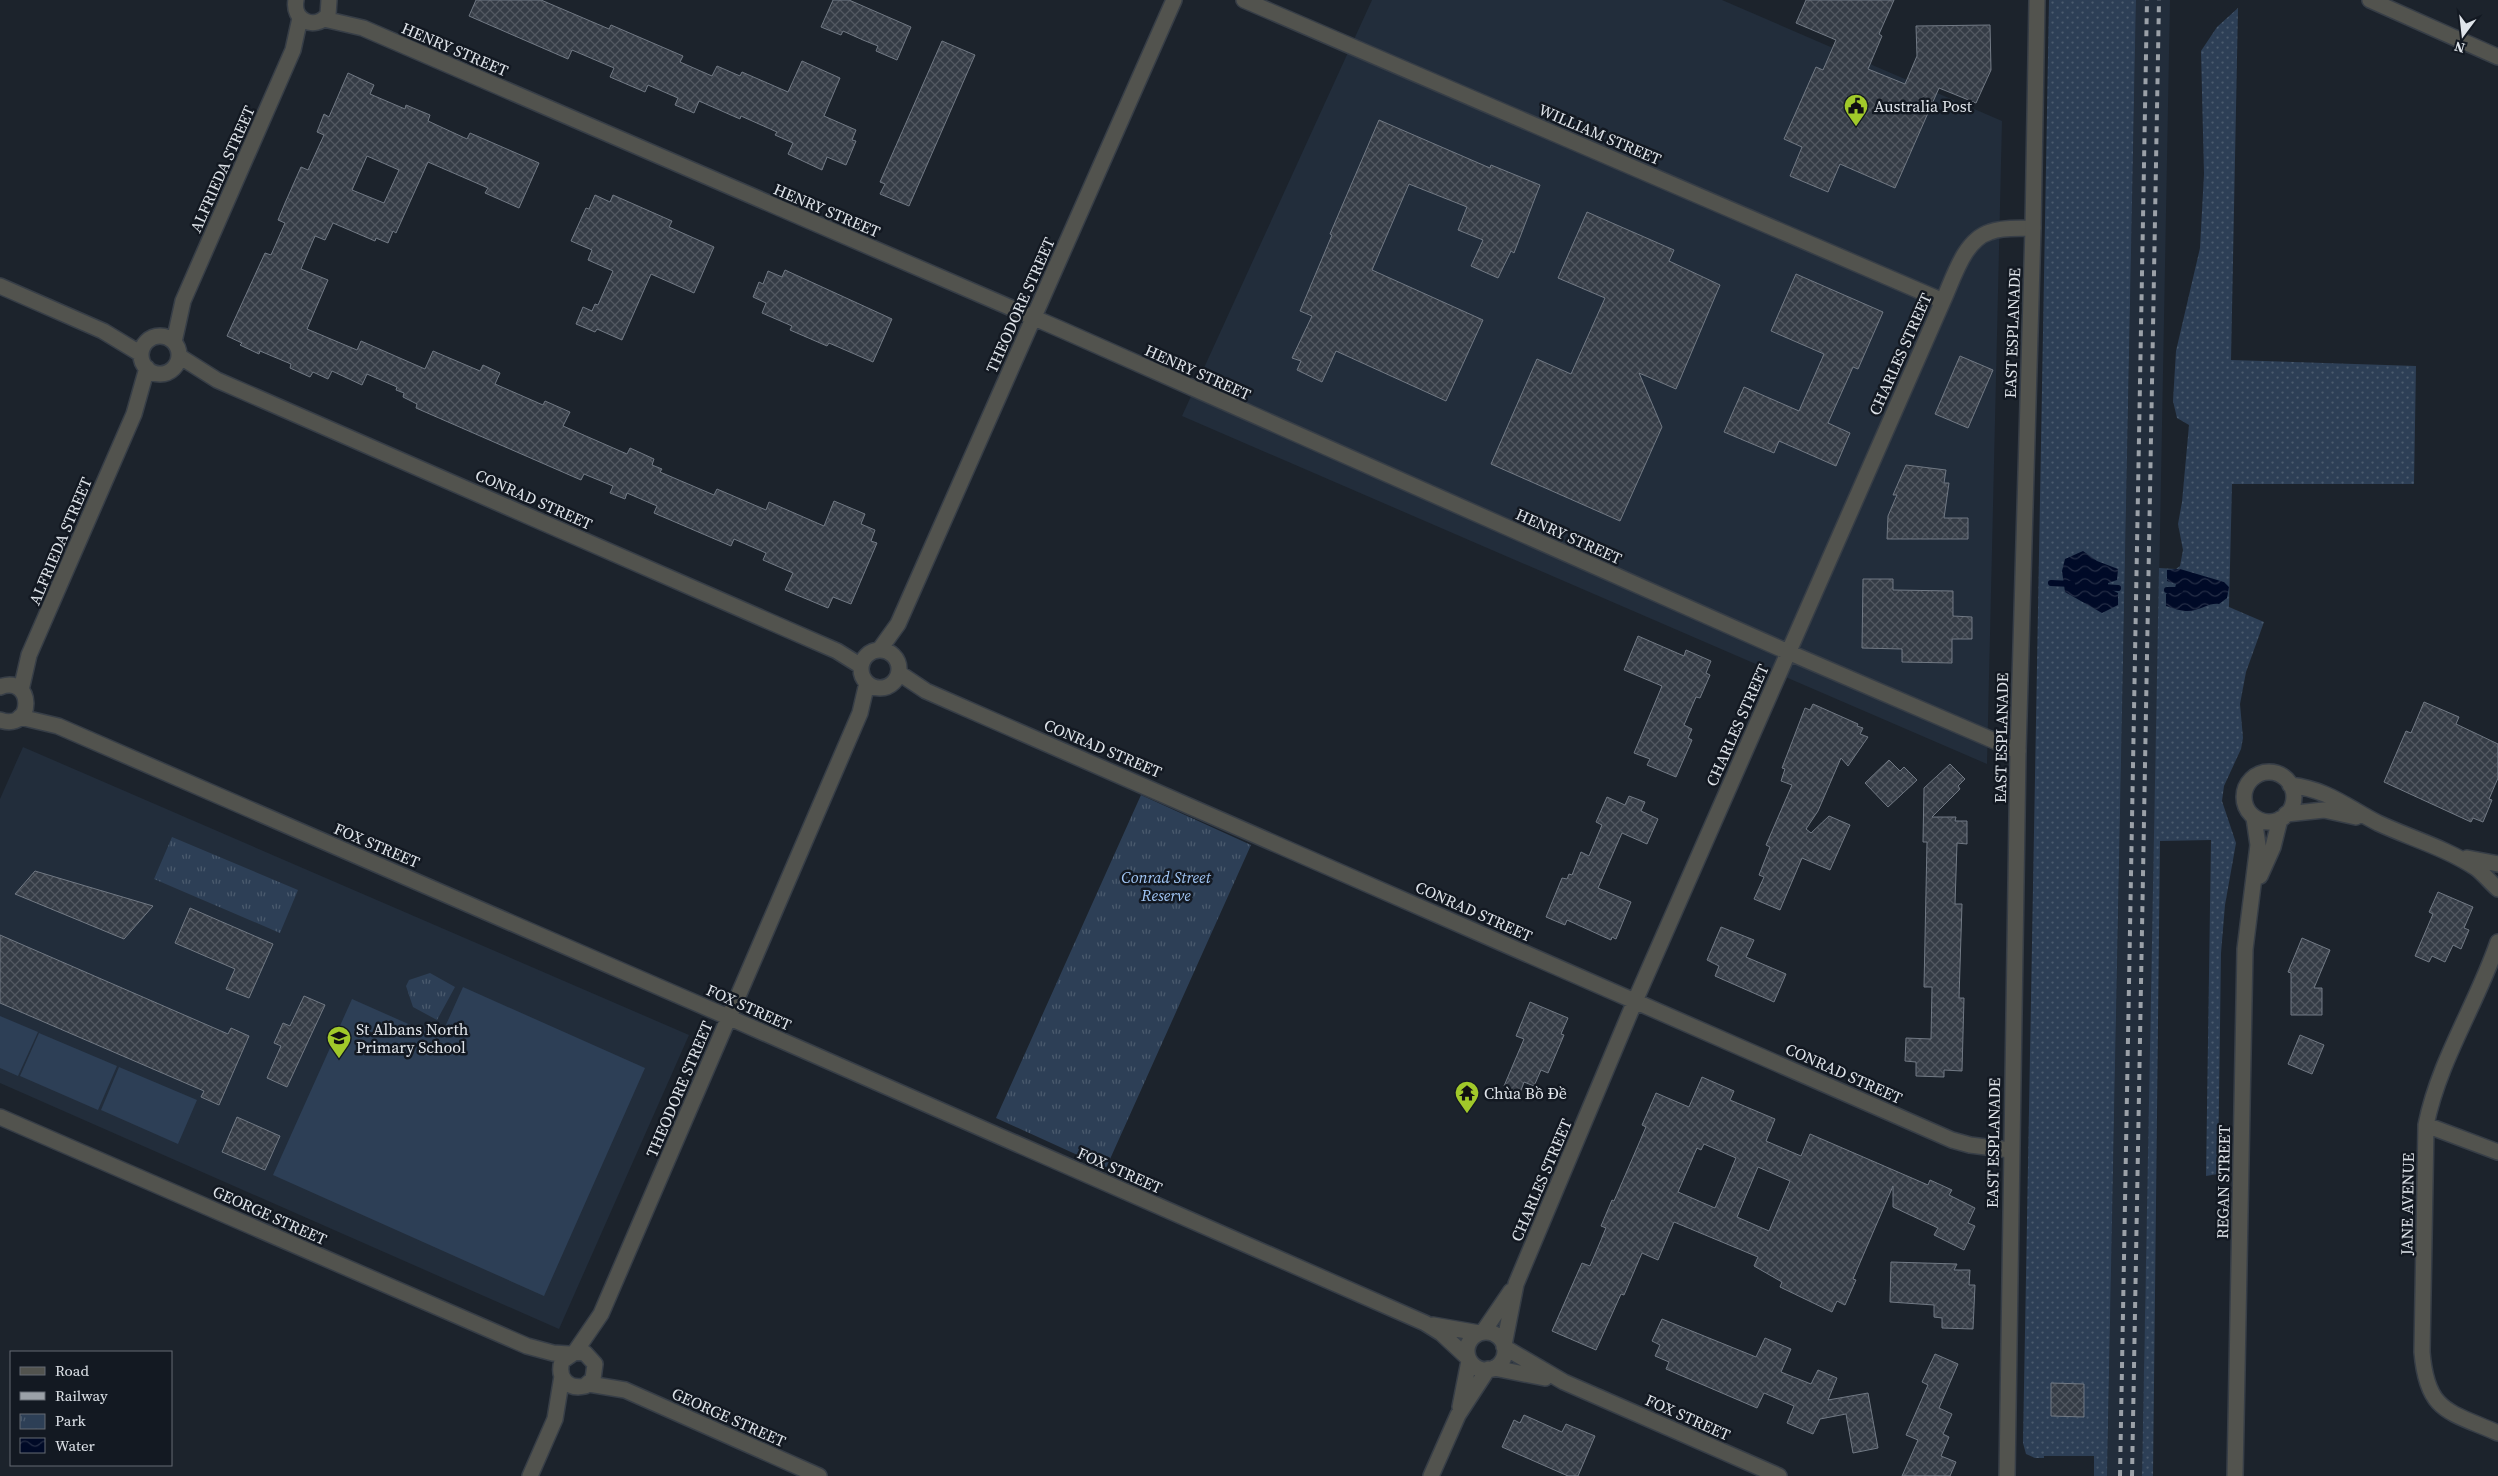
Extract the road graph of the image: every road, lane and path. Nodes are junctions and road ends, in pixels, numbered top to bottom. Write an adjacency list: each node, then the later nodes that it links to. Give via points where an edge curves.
1 (1174, 0): 10 (street, THEODORE STREET)
2 (1244, 0): 9 (street, WILLIAM STREET)
3 (2037, 0): 7 (street, EAST ESPLANADE)
4 (2370, 0): 6 (street)
5 (309, 9): 10 (street, HENRY STREET, via 363,28); 11 (street, ALFRIEDA STREET)
6 (2498, 57)
7 (2033, 228): 9 (street, CHARLES STREET, via 1991,231 1978,238 1965,255); 19 (street, EAST ESPLANADE)
8 (0, 286): 11 (street, CONRAD STREET)
9 (1943, 300): 13 (street, CHARLES STREET)
10 (1034, 318): 12 (street, THEODORE STREET); 13 (street, HENRY STREET)
11 (160, 355): 14 (street, CONRAD STREET); 16 (street, ALFRIEDA STREET)
12 (886, 652): 14 (street, via 875,650); 15 (street, via 899,663)
13 (1788, 652): 19 (street, HENRY STREET); 29 (street, CHARLES STREET)
14 (863, 661): 15 (street, via 861,672)
15 (885, 682): 29 (street, CONRAD STREET, via 926,691); 30 (street, THEODORE STREET, via 860,713)
16 (14, 691): 17 (street, ALFRIEDA STREET, via 24,714); 18 (street, FOX STREET)
17 (7, 723): 18 (street, FOX STREET)
18 (58, 726): 30 (street, FOX STREET)
19 (2018, 751): 33 (street, EAST ESPLANADE)
20 (2290, 785): 21 (street, via 2279,774 2255,776 2244,795); 22 (street, via 2293,801); 23 (street, via 2312,788 2331,796)
21 (2251, 814): 22 (street, via 2265,822); 26 (street, REGAN STREET, via 2258,846)
22 (2283, 817): 23 (street, via 2324,810); 26 (street, REGAN STREET)
23 (2377, 822): 24 (street)
24 (2448, 853): 25 (street); 27 (street, via 2476,868)
25 (2498, 864)
26 (2254, 889): 57 (street, REGAN STREET, via 2246,932 2244,970)
27 (2498, 889)
28 (2497, 945): 32 (street, JANE AVENUE, via 2440,1077)
29 (1635, 1001): 33 (street, CONRAD STREET, via 1952,1140); 35 (street, CHARLES STREET)
30 (728, 1017): 36 (street, THEODORE STREET); 37 (street, FOX STREET)
31 (0, 1117): 39 (street, GEORGE STREET)
32 (2426, 1124): 34 (street); 51 (street, JANE AVENUE, via 2422,1352 2426,1381 2440,1404 2454,1414)
33 (2010, 1150): 56 (street, EAST ESPLANADE)
34 (2498, 1152)
35 (1516, 1284): 38 (street, CHARLES STREET); 40 (street, CHARLES STREET)
36 (601, 1314): 41 (street, THEODORE STREET); 43 (street, THEODORE STREET)
37 (1425, 1323): 38 (street, FOX STREET); 42 (street, FOX STREET, via 1441,1333)
38 (1481, 1332): 40 (street, via 1496,1335); 42 (street, via 1469,1341)
39 (527, 1346): 41 (street, GEORGE STREET, via 553,1353); 45 (street, GEORGE STREET)
40 (1504, 1346): 44 (street, via 1503,1359); 48 (street, FOX STREET)
41 (572, 1353): 43 (street, via 585,1353); 45 (street, via 562,1361)
42 (1469, 1360): 44 (street, via 1478,1368); 49 (street)
43 (595, 1364): 46 (street, via 593,1380); 47 (street, GEORGE STREET)
44 (1491, 1369): 48 (street, FOX STREET, via 1537,1375); 49 (street)
45 (561, 1374): 46 (street, via 567,1384); 50 (street)
46 (585, 1386): 47 (street, GEORGE STREET); 50 (street)
47 (625, 1390): 53 (street, GEORGE STREET)
48 (1582, 1390): 55 (street, FOX STREET)
49 (1458, 1415): 54 (street)
50 (555, 1419): 52 (street)
51 (2498, 1433)
52 (530, 1476)
53 (819, 1476)
54 (1431, 1476)
55 (1779, 1476)
56 (2007, 1476)
57 (2234, 1476)

